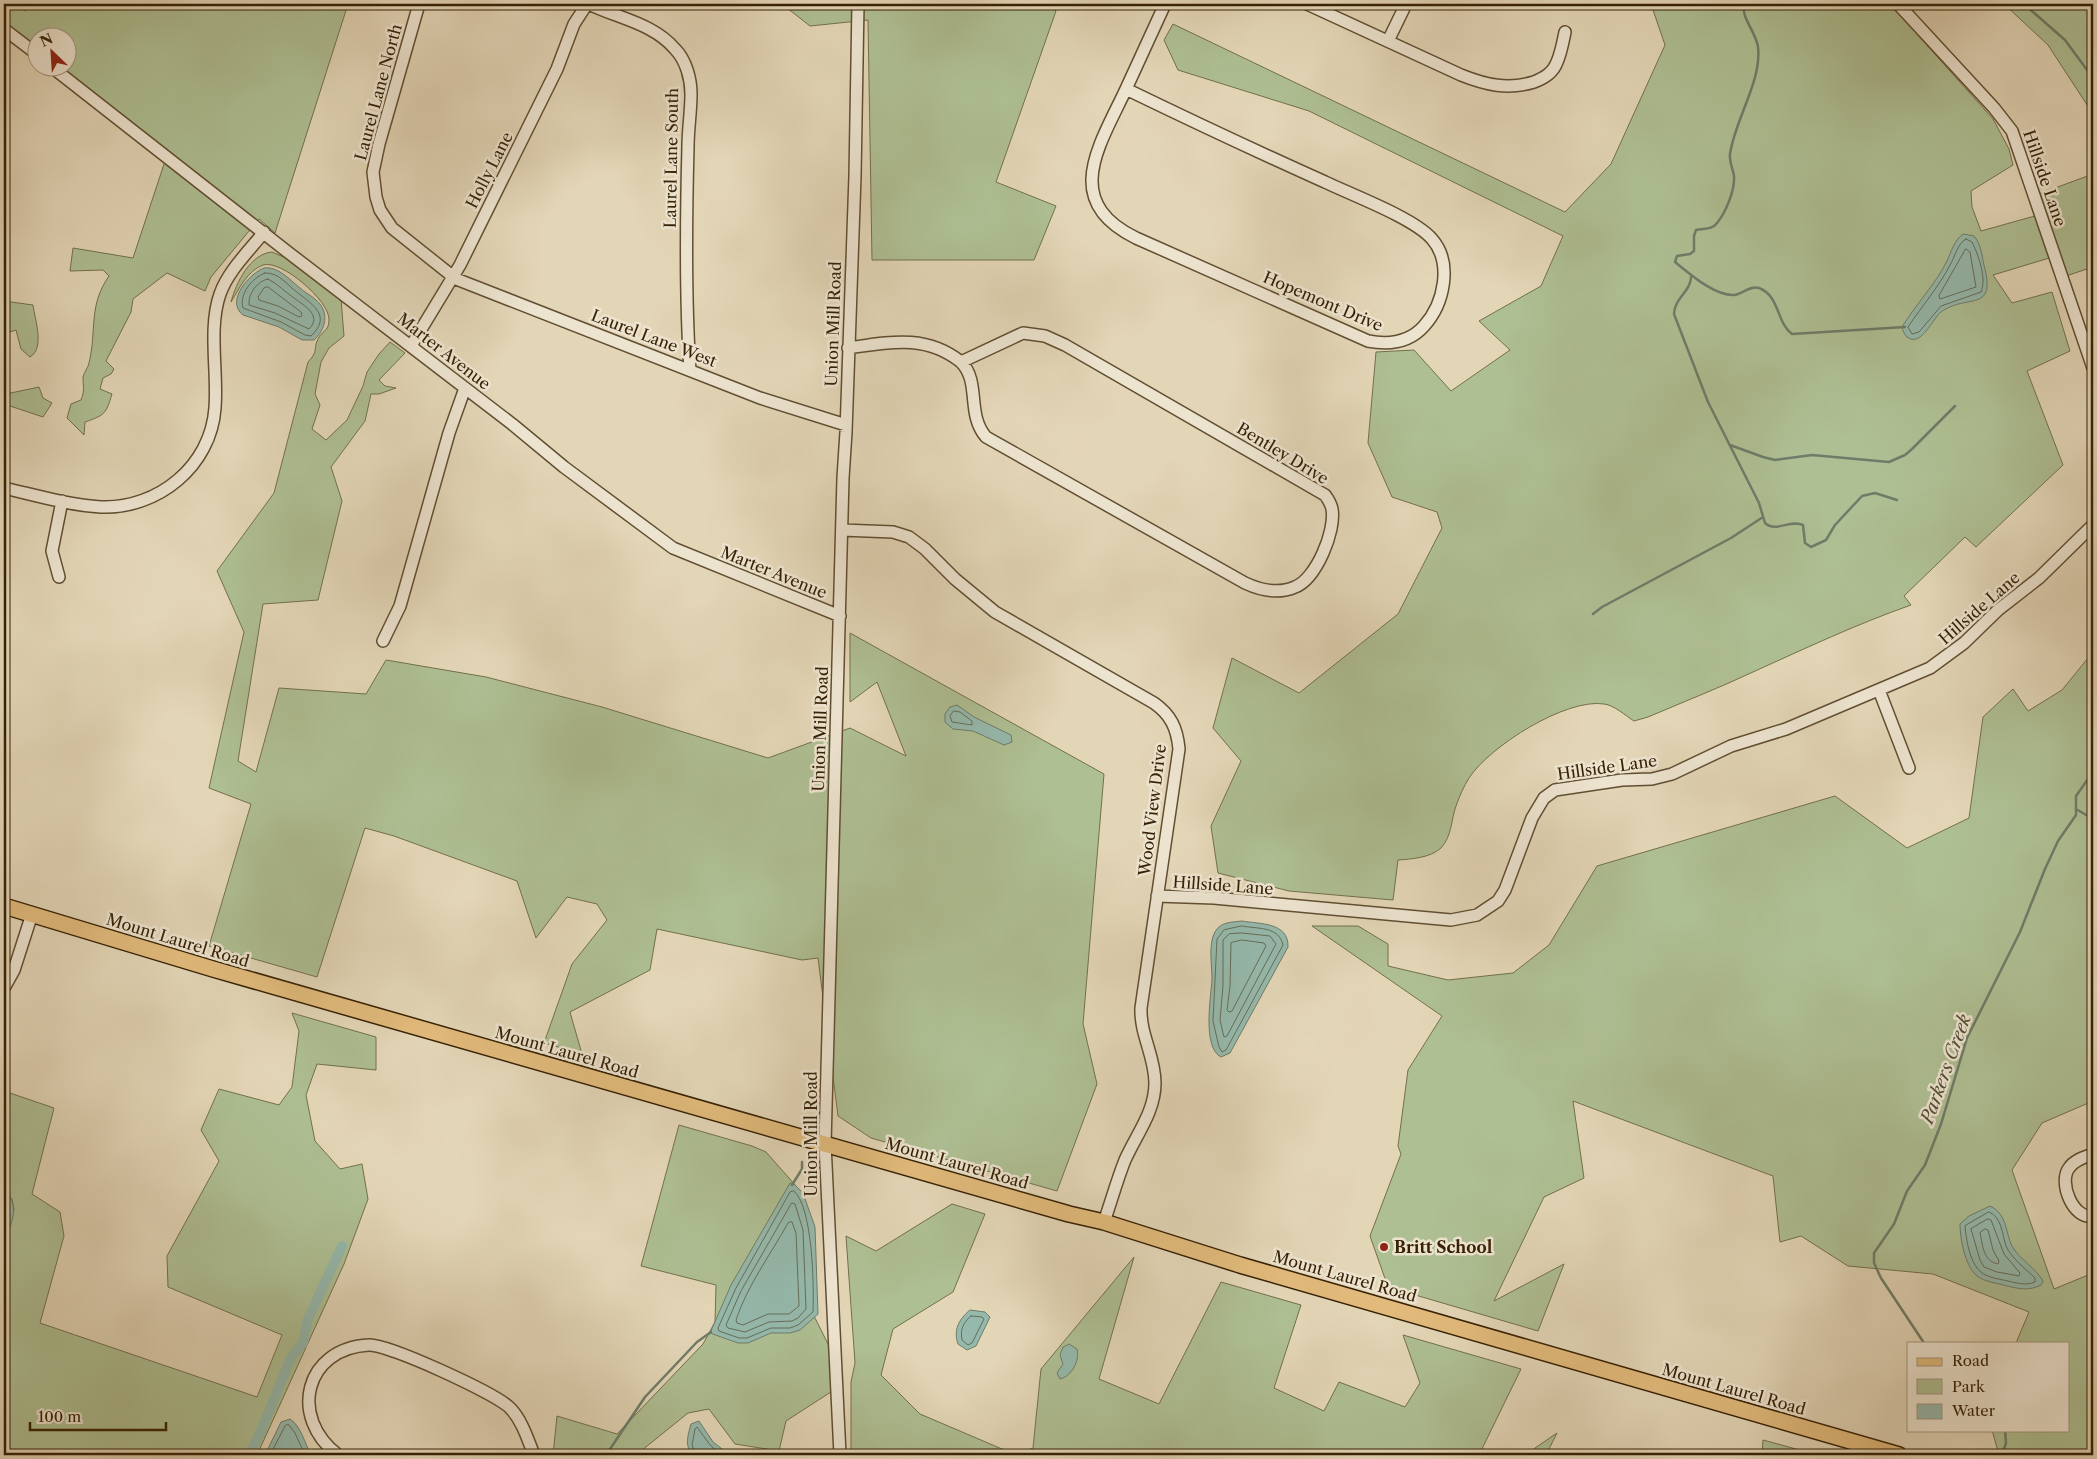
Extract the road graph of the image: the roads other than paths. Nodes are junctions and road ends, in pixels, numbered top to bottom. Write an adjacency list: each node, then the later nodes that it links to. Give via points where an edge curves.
1 (419, 4): 15 (street, Laurel Lane North, via 375,158 373,186 380,210 392,228)
2 (588, 4): 15 (street, Holly Lane, via 574,24 557,69); 20 (street, Laurel Lane South, via 658,34 675,48 688,69 691,93 686,307)
3 (858, 4): 17 (street, Union Mill Road)
4 (1165, 4): 13 (street, Hopemont Drive)
5 (1307, 4): 10 (street)
6 (1406, 4): 10 (street)
7 (1898, 4): 19 (street, Hillside Lane, via 2012,131)
8 (4, 28): 11 (street)
9 (1565, 32): 10 (street, via 1557,63 1549,74 1515,87 1494,86 1474,80)
10 (1388, 41)
11 (28, 47)
12 (66, 78): 14 (street, Marter Avenue)
13 (1126, 89): 13 (street, Hopemont Drive, via 1092,168 1094,197 1110,222 1136,238 1368,341 1398,342 1424,326 1439,297 1444,282 1444,266 1432,239 1420,229)
14 (264, 232): 16 (street, Marter Avenue); 24 (street, via 220,295 215,321 214,415 205,444 193,464 168,488 132,503 102,507)
15 (452, 276): 16 (street, Holly Lane); 20 (street, Laurel Lane West)
16 (411, 346): 21 (street, Marter Avenue)
17 (848, 348): 18 (street, via 920,343 945,351); 22 (street, Union Mill Road)
18 (961, 362): 18 (street, Bentley Drive, via 1023,333 1065,344 1325,495 1332,509 1332,528 1318,562 1308,578 1295,587 1278,591 1245,584 986,436 977,424 970,374)
19 (2093, 368)
20 (690, 370): 22 (street, Laurel Lane West, via 778,405)
21 (465, 388): 28 (street, Marter Avenue, via 673,548); 29 (street, via 400,606)
22 (846, 425): 26 (street, Union Mill Road)
23 (4, 488): 24 (street)
24 (62, 501): 27 (street, via 52,551)
25 (2093, 525): 30 (street, Hillside Lane, via 2039,578 1998,610 1944,660)
26 (842, 530): 28 (street, Union Mill Road); 32 (street, Wood View Drive, via 893,532 909,537 995,612 1139,693 1168,715 1177,731 1179,749)
27 (59, 577)
28 (840, 616): 36 (street, Union Mill Road)
29 (383, 641)
30 (1879, 690): 31 (street); 32 (street, Hillside Lane, via 1786,729 1731,746 1662,777 1555,790 1544,798 1532,818 1503,894 1492,907 1471,918 1451,920 1214,898)
31 (1910, 768)
32 (1157, 896): 39 (street, Wood View Drive, via 1140,1018 1155,1071 1155,1093 1125,1161)
33 (4, 906): 34 (main road, Mount Laurel Road)
34 (32, 914): 35 (street, via 14,970); 36 (main road, Mount Laurel Road)
35 (4, 988)
36 (825, 1144): 39 (main road, Mount Laurel Road); 42 (street, Union Mill Road)
37 (2093, 1154): 38 (street, via 2074,1162 2066,1176 2075,1209 2080,1214)
38 (2093, 1216)
39 (1104, 1222): 43 (main road, Mount Laurel Road, via 1240,1265)
40 (338, 1455): 41 (street, via 314,1428 308,1409 310,1388 320,1369 333,1358 369,1345 380,1345 401,1353 502,1402 516,1416)
41 (534, 1455)
42 (840, 1455)
43 (1900, 1455)

